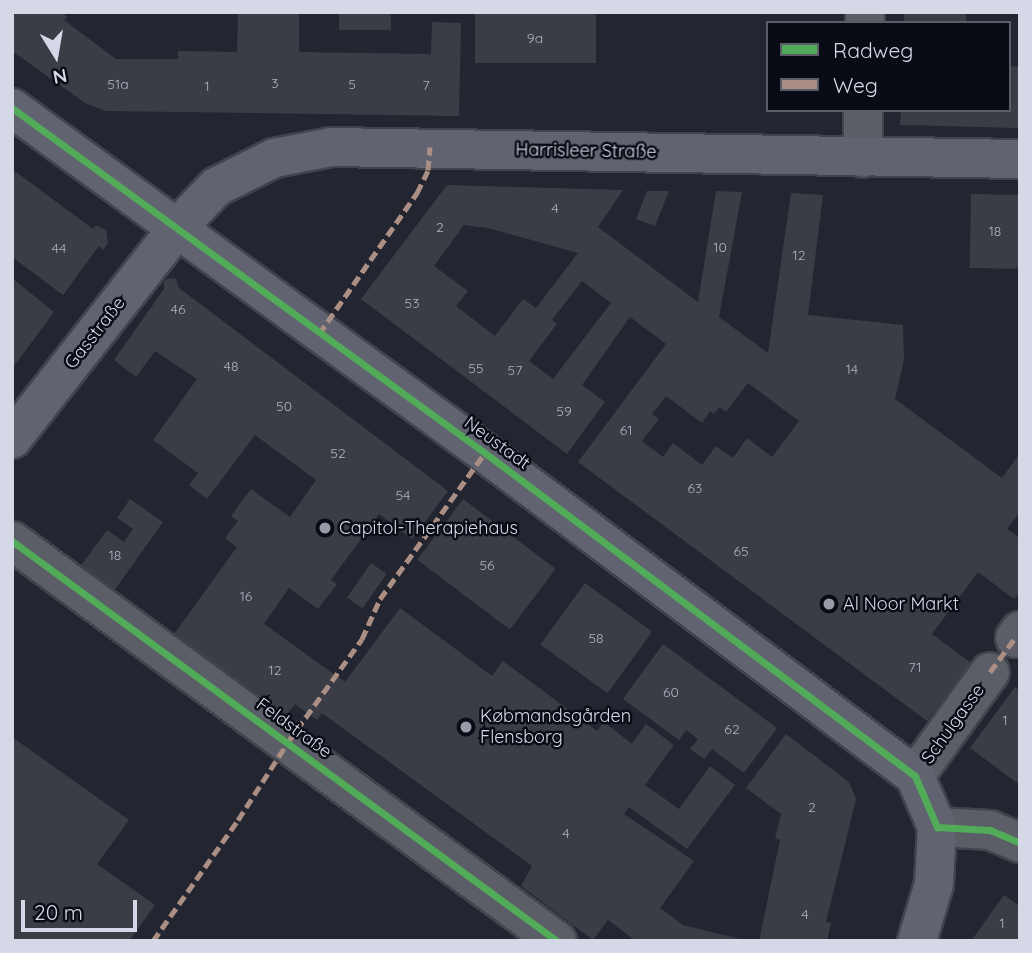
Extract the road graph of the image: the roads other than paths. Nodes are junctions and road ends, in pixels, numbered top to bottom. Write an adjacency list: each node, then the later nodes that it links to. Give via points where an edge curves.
1 (12, 108): 5 (street, Neustadt)
2 (863, 112): 3 (street)
3 (863, 158): 4 (street, Harrisleer Straße); 5 (street, Harrisleer Straße, via 331,147 274,158 216,187)
4 (1020, 159)
5 (178, 227): 6 (street, Gasstraße); 9 (street, Neustadt)
6 (12, 439)
7 (12, 541): 12 (street, Feldstraße)
8 (990, 672): 9 (street, Schulgasse)
9 (915, 776): 10 (street, Neustadt)
10 (937, 827): 11 (street, via 990,830); 13 (street, via 934,884)
11 (1020, 843)
12 (557, 941)
13 (917, 941)

